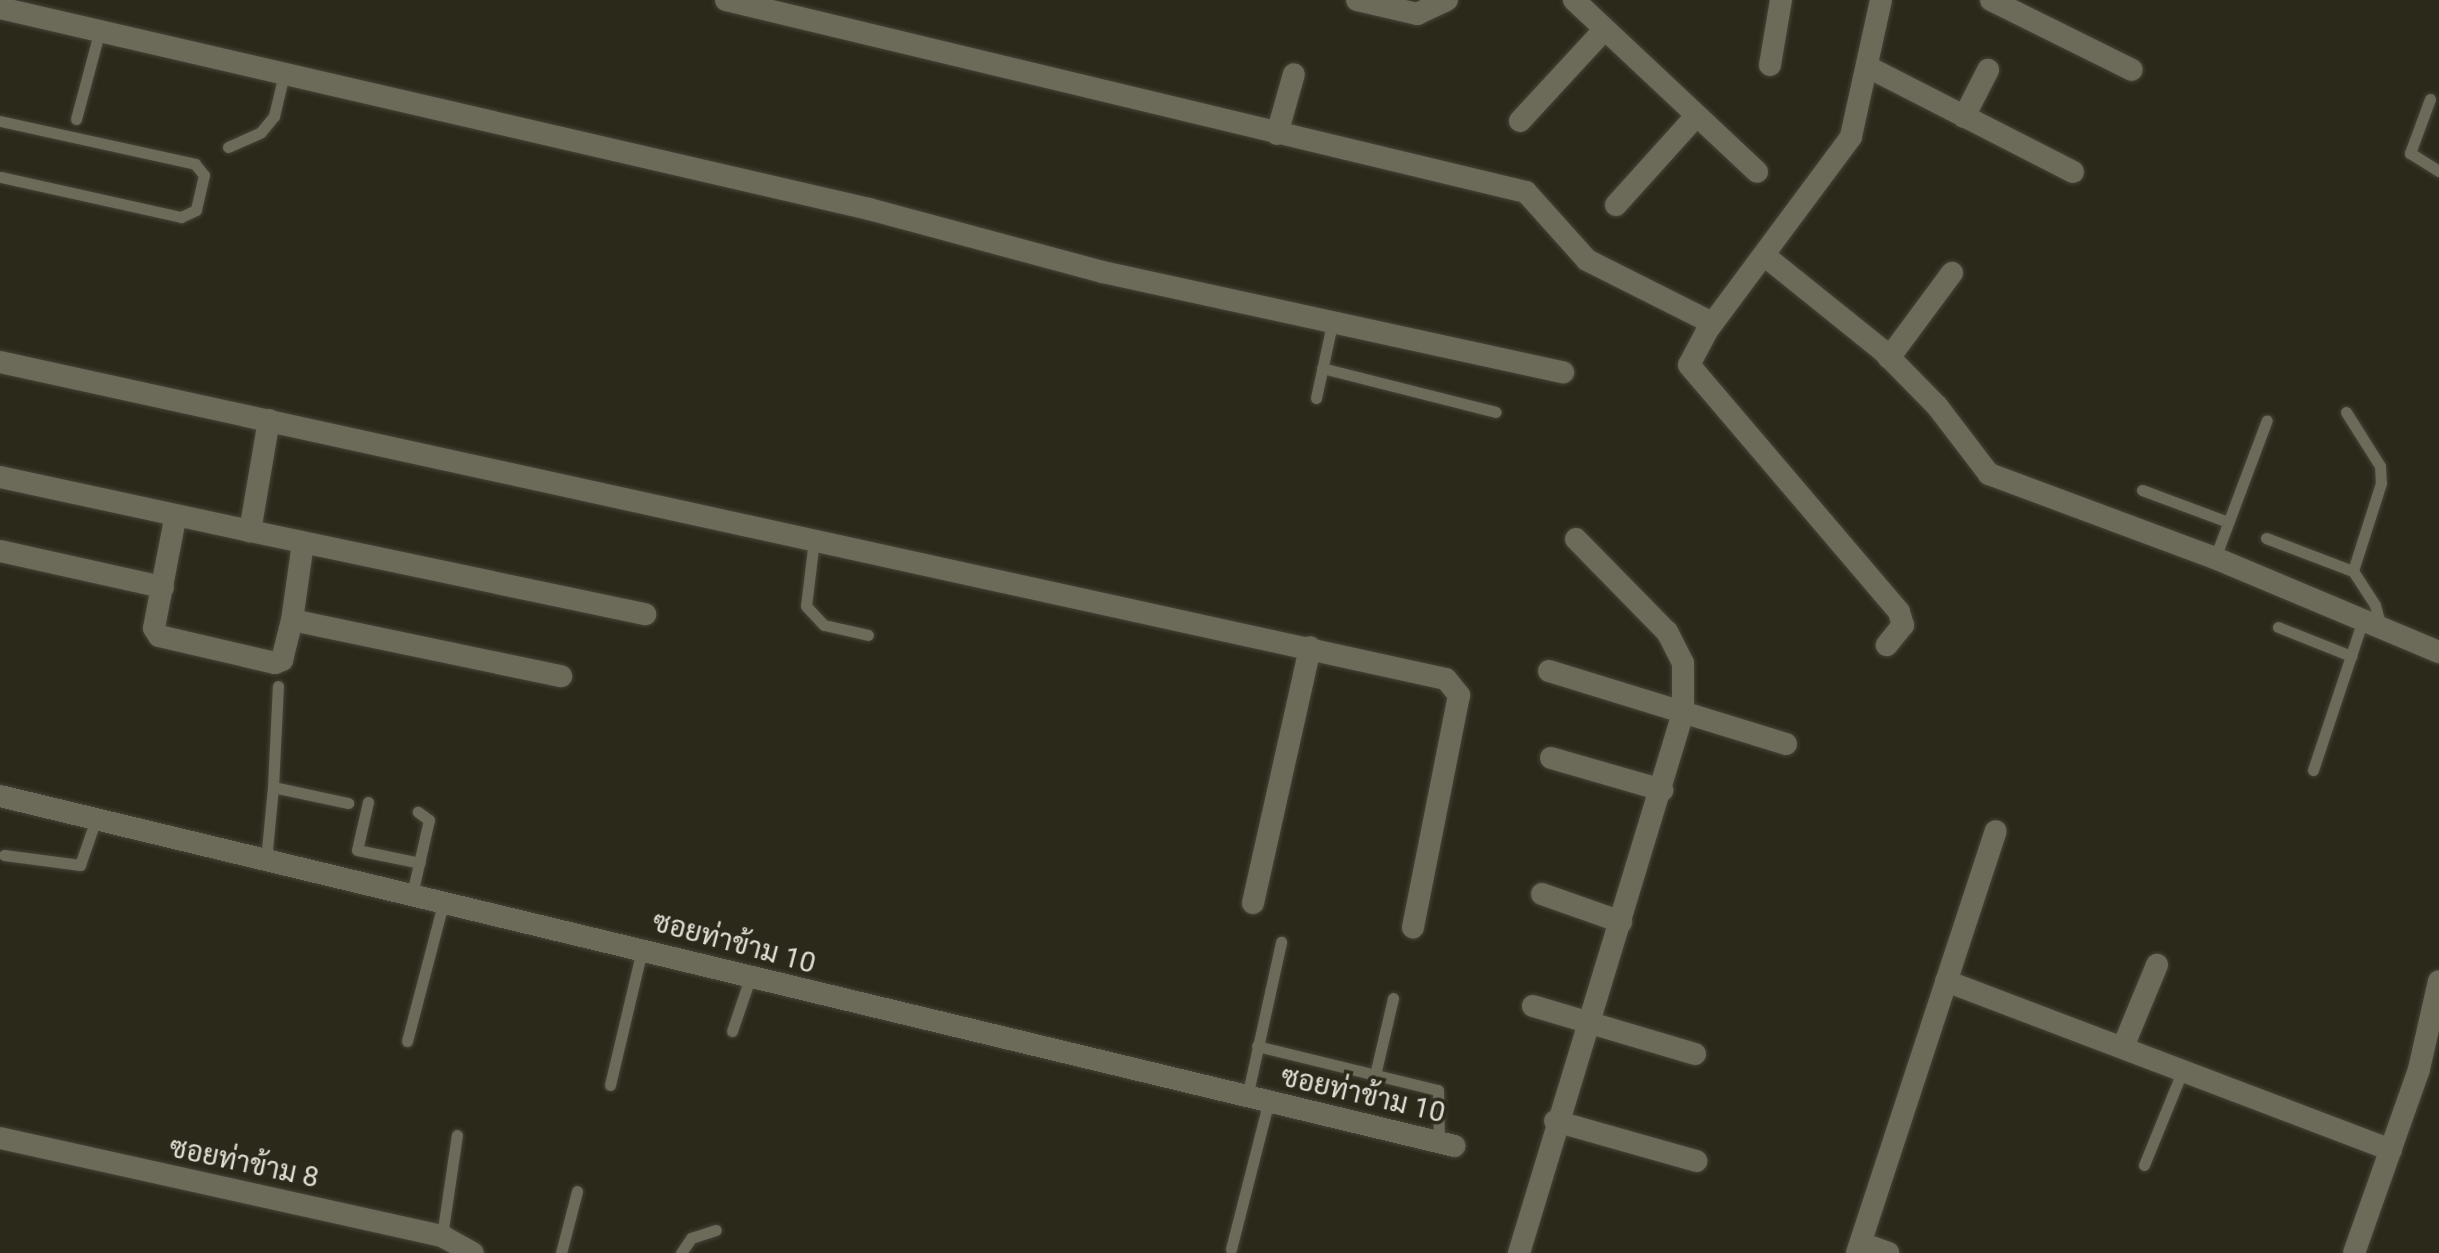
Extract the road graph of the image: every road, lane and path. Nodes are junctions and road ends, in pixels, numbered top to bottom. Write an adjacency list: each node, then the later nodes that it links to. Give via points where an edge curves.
1 (726, 0): 23 (street)
2 (1357, 0): 3 (street, via 1417,14)
3 (1447, 0)
4 (1574, 0): 9 (street)
5 (1781, 0): 11 (street)
6 (1881, 0): 12 (street)
7 (1991, 0): 14 (street)
8 (0, 8): 10 (street)
9 (1604, 30): 18 (street); 22 (street)
10 (99, 33): 15 (street); 20 (lane)
11 (1770, 65)
12 (1870, 68): 19 (street); 30 (street, via 1851,137)
13 (1988, 70): 19 (street)
14 (2132, 70)
15 (284, 74): 24 (lane, via 274,116 261,132); 33 (street)
16 (1294, 74): 23 (street)
17 (2430, 99): 25 (lane, via 2410,153)
18 (1696, 116): 26 (street); 29 (street)
19 (1964, 117): 27 (street)
20 (76, 119)
21 (0, 121): 28 (lane, via 195,164 204,175 196,210 181,217)
22 (1520, 121)
23 (1277, 134): 32 (street, via 1526,192 1587,260 1621,282)
24 (228, 147)
25 (2439, 171)
26 (1757, 172)
27 (2073, 172)
28 (0, 177)
29 (1616, 205)
30 (1765, 256): 32 (street); 34 (street, via 1844,314)
31 (1952, 273): 34 (street)
32 (1712, 323): 61 (street, via 1689,365 1899,612 1903,625)
33 (1332, 324): 36 (lane); 37 (street)
34 (1889, 358): 53 (street, via 1989,474)
35 (0, 362): 41 (street)
36 (1322, 368): 38 (lane); 39 (lane)
37 (1563, 372)
38 (1316, 398)
39 (1496, 412)
40 (2346, 412): 54 (lane, via 2380,466 2381,483)
41 (269, 420): 47 (street); 50 (street)
42 (2267, 420): 46 (lane)
43 (0, 477): 45 (street)
44 (2142, 490): 46 (lane)
45 (175, 519): 47 (street); 55 (street)
46 (2228, 522): 53 (lane)
47 (250, 531): 51 (street)
48 (2266, 538): 54 (lane)
49 (1576, 539): 68 (street, via 1672,640 1683,663)
50 (814, 540): 60 (lane, via 806,606 824,625); 62 (street)
51 (303, 543): 56 (street); 57 (street)
52 (0, 551): 55 (street)
53 (2215, 558): 58 (street)
54 (2353, 571): 58 (lane, via 2375,605)
55 (163, 587): 57 (street, via 154,628 159,636 275,663 282,660)
56 (645, 614)
57 (292, 620): 66 (street)
58 (2372, 624): 63 (street); 64 (lane)
59 (2278, 627): 64 (lane)
60 (868, 635)
61 (1887, 645)
62 (1310, 647): 85 (street); 88 (street, via 1446,679 1458,691)
63 (2439, 652)
64 (2351, 656): 71 (lane)
65 (1549, 671): 68 (street)
66 (561, 676)
67 (278, 686): 72 (lane)
68 (1683, 713): 69 (street); 73 (street)
69 (1786, 744)
70 (1551, 758): 73 (street)
71 (2313, 770)
72 (273, 787): 76 (lane); 81 (lane)
73 (1662, 790): 87 (street)
74 (0, 796): 78 (street, ซอยท่าข้าม 10)
75 (368, 802): 82 (lane, via 357,850)
76 (348, 803)
77 (418, 812): 82 (lane, via 429,820)
78 (96, 819): 80 (lane, via 80,865); 81 (street, ซอยท่าข้าม 10)
79 (1996, 831): 93 (street)
80 (4, 855)
81 (266, 860): 83 (street, ซอยท่าข้าม 10)
82 (420, 863): 83 (lane)
83 (412, 894): 86 (street, ซอยท่าข้าม 10)
84 (1542, 894): 87 (street)
85 (1253, 903)
86 (443, 904): 90 (street, ซอยท่าข้าม 10); 99 (lane)
87 (1621, 922): 97 (street)
88 (1413, 928)
89 (1281, 942): 100 (lane)
90 (643, 949): 92 (street, ซอยท่าข้าม 10); 105 (lane)
91 (2157, 965): 101 (street)
92 (749, 981): 98 (lane); 106 (street, ซอยท่าข้าม 10)
93 (1946, 981): 101 (street); 117 (street)
94 (2439, 981): 111 (street, via 2419,1069)
95 (1393, 998): 104 (lane)
96 (1533, 1006): 97 (street)
97 (1588, 1022): 102 (street); 107 (street)
98 (732, 1031)
99 (407, 1041)
100 (1257, 1046): 104 (lane); 106 (lane)
101 (2123, 1047): 103 (street)
102 (1695, 1054)
103 (2182, 1072): 111 (street); 113 (lane)
104 (1375, 1075): 110 (lane, via 1438,1090)
105 (610, 1085)
106 (1258, 1101): 110 (street, ซอยท่าข้าม 10); 118 (lane)
107 (1555, 1121): 112 (street); 122 (street)
108 (457, 1135): 116 (lane)
109 (0, 1138): 116 (street, ซอยท่าข้าม 8)
110 (1446, 1145)
111 (2391, 1150): 124 (street)
112 (1696, 1161)
113 (2144, 1165)
114 (577, 1191): 120 (lane)
115 (716, 1230): 121 (lane, via 691,1238)
116 (442, 1236): 119 (street, ซอยท่าข้าม 8)
117 (1859, 1248): 123 (street)
118 (1231, 1249)
119 (473, 1253)
120 (561, 1253)
121 (681, 1253)
122 (1519, 1253)
123 (1888, 1253)
124 (2354, 1253)

